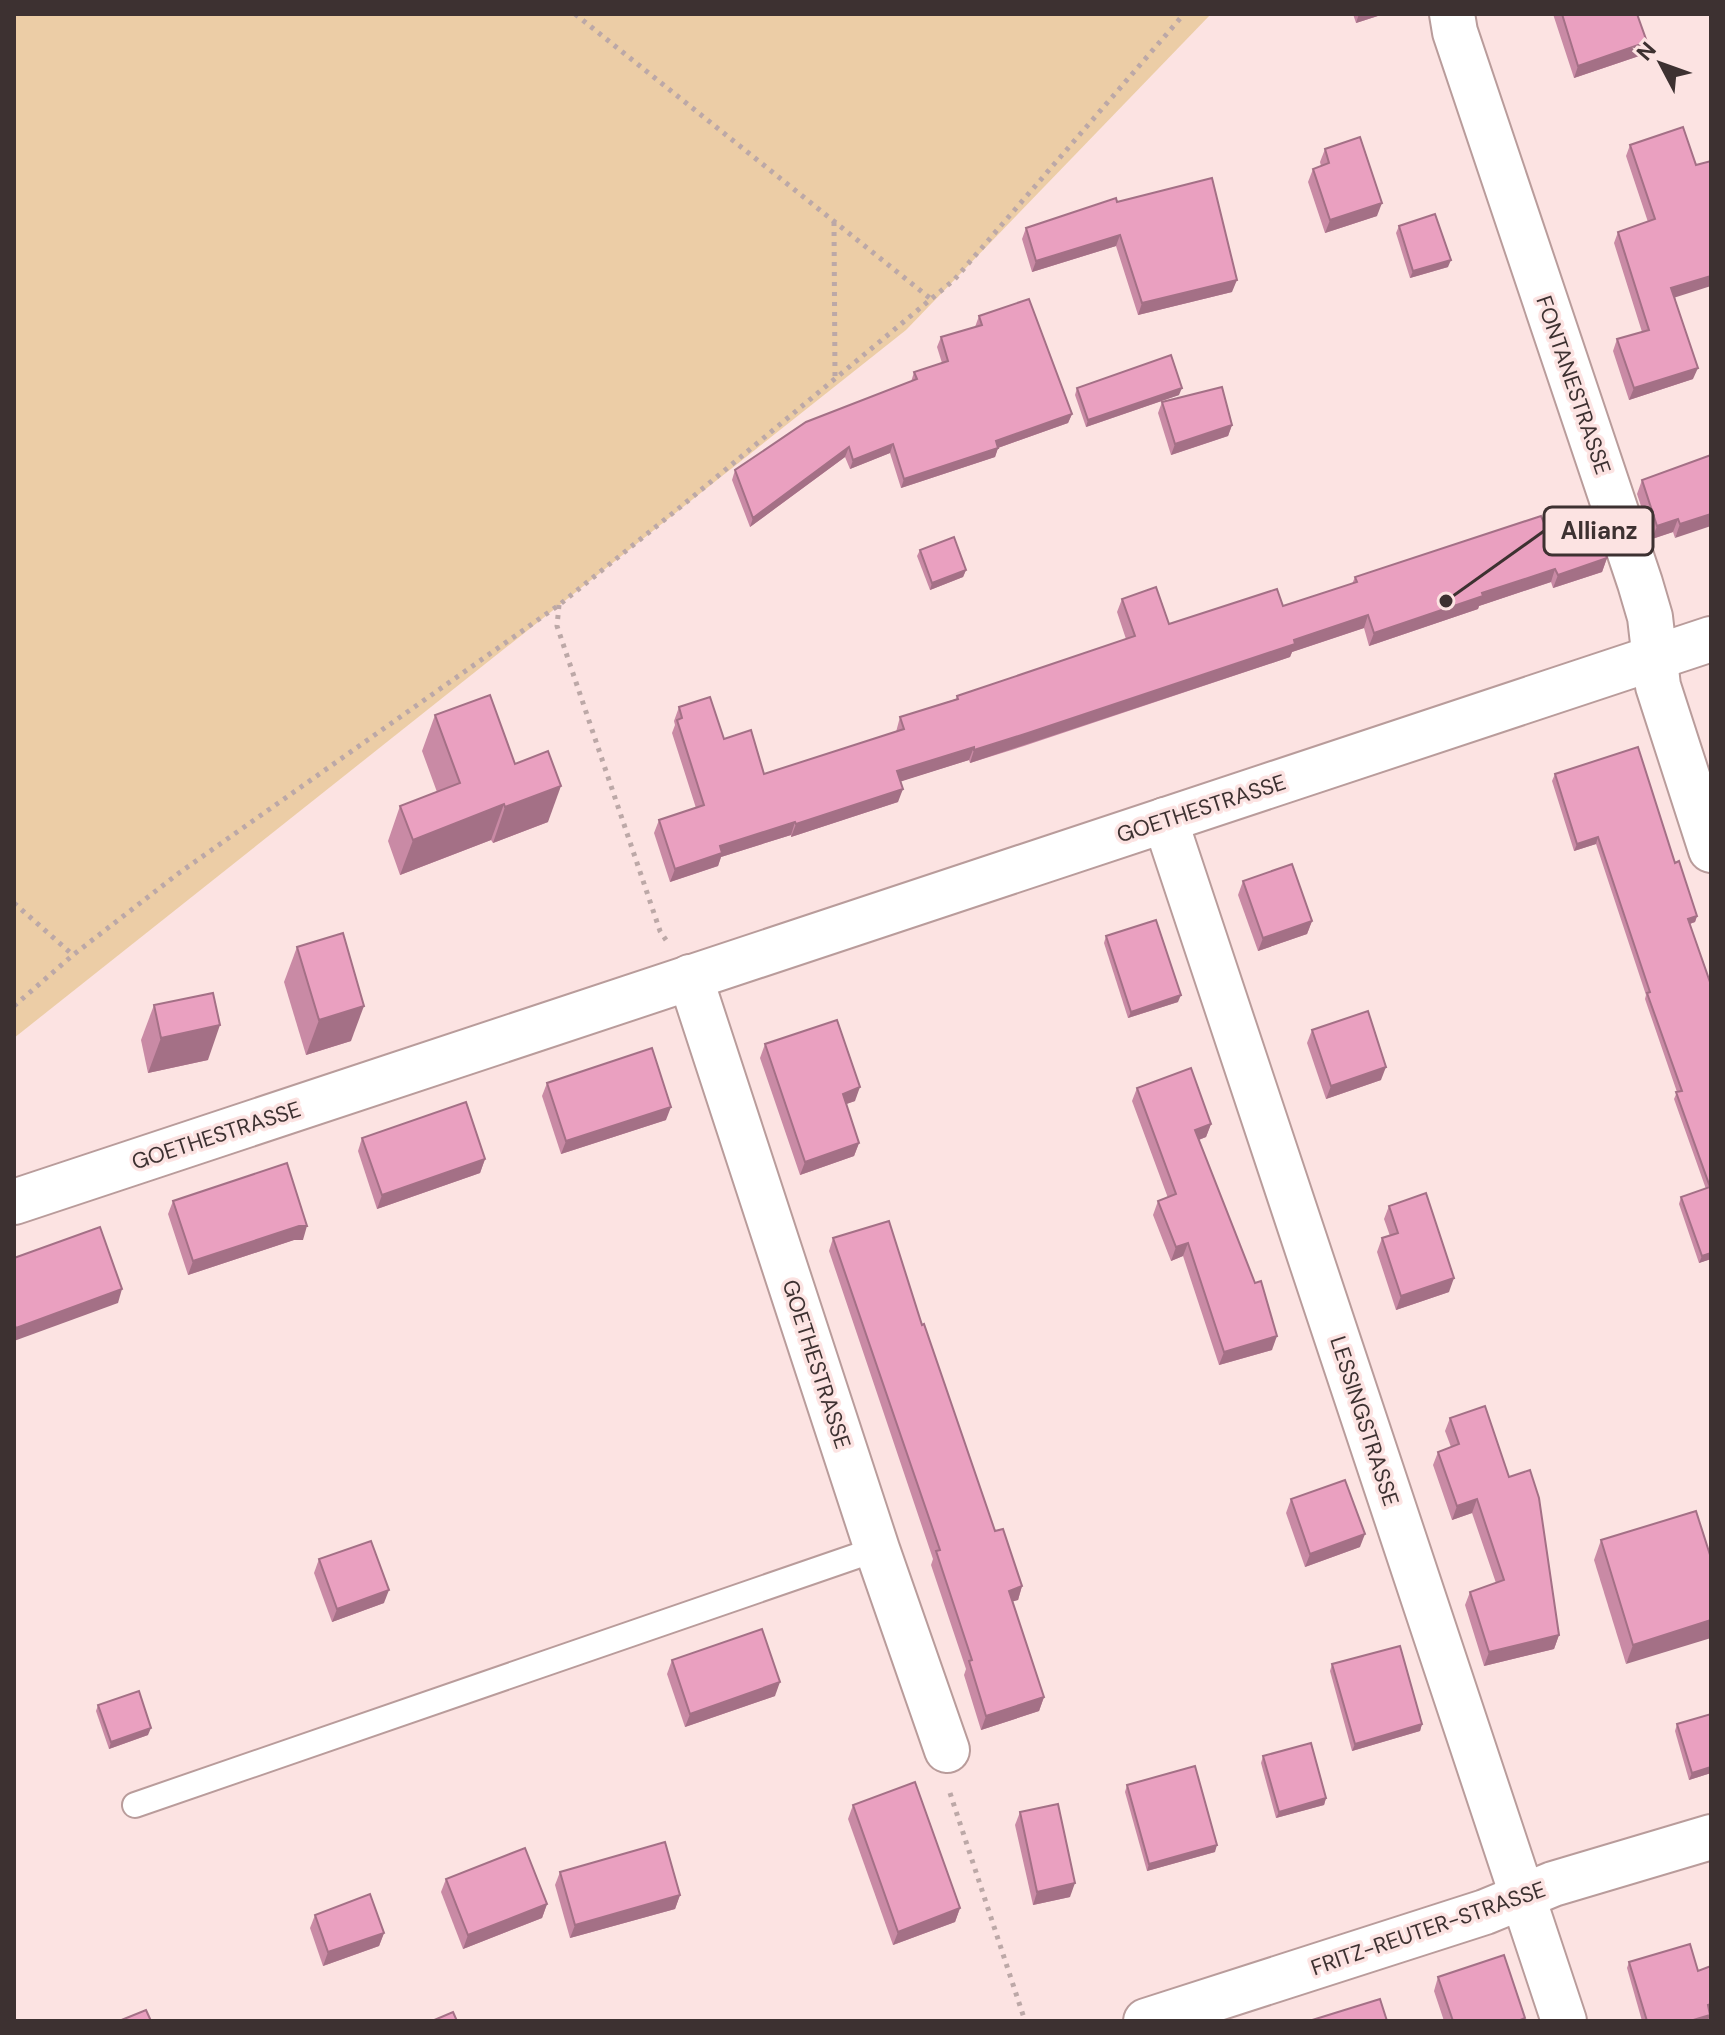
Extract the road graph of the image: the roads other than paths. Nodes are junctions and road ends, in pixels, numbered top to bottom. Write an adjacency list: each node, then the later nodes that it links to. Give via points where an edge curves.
1 (1452, 14): 3 (street, FONTANESTRASSE, via 1640,583)
2 (1711, 639): 3 (street, GOETHESTRASSE)
3 (1654, 658): 4 (street, GOETHESTRASSE); 5 (street, FONTANESTRASSE, via 1658,686)
4 (1165, 820): 6 (street, GOETHESTRASSE); 12 (street, LESSINGSTRASSE)
5 (1711, 850)
6 (690, 977): 7 (street, GOETHESTRASSE); 8 (street, GOETHESTRASSE)
7 (14, 1202)
8 (877, 1549): 9 (street, GOETHESTRASSE); 10 (lane)
9 (947, 1750)
10 (135, 1805)
11 (1711, 1837): 12 (street, FRITZ-REUTER-STRASSE)
12 (1523, 1896): 13 (street, FRITZ-REUTER-STRASSE); 14 (street, LESSINGSTRASSE)
13 (1146, 2021)
14 (1564, 2021)

